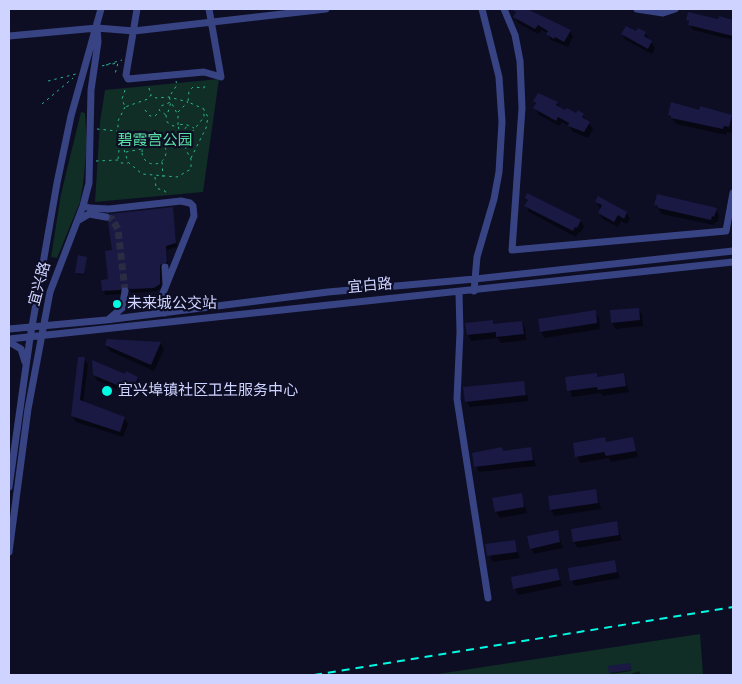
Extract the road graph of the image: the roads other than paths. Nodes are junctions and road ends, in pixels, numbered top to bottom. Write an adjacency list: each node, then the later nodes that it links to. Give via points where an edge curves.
1 (101, 9): 10 (street, 宜兴路)
2 (137, 9): 11 (street)
3 (209, 9): 9 (street)
4 (326, 9): 9 (street)
5 (482, 9): 20 (street, via 499,77 502,122 499,172 477,256)
6 (504, 9): 13 (street, via 515,35 520,61 522,108 512,250 726,231)
7 (637, 9): 8 (street, via 663,13)
8 (675, 9)
9 (212, 23): 11 (street); 11 (street, via 221,77 204,72 126,78)
10 (97, 28): 11 (street); 12 (street); 14 (street, 宜兴路, via 91,90 91,160); 28 (street, 宜兴路, via 71,116)
11 (134, 31)
12 (9, 36)
13 (733, 193)
14 (83, 206): 16 (street, 宜兴路); 21 (street, via 98,209 168,202 187,202 193,206 184,244)
15 (106, 217): 16 (street, via 89,214)
16 (76, 224): 25 (street, 宜兴路)
17 (733, 251): 20 (street)
18 (733, 262): 23 (street, 宜白路)
19 (165, 267): 21 (street)
20 (475, 279): 23 (street); 26 (street, via 328,292)
21 (166, 287): 26 (street, via 163,293)
22 (124, 290): 27 (street, via 122,308)
23 (474, 291): 24 (street, 宜白路)
24 (459, 292): 32 (street, 宜白路); 39 (street, via 457,399)
25 (49, 297): 28 (street); 29 (street, 宜兴路)
26 (165, 313): 27 (street)
27 (106, 320): 29 (street)
28 (31, 325): 29 (street); 30 (street); 31 (street); 33 (street, 宜兴路)
29 (44, 325): 32 (street, 宜兴路)
30 (9, 330): 31 (street)
31 (19, 334): 33 (street); 34 (street)
32 (42, 337): 33 (street, 宜白路); 36 (street, 宜兴路)
33 (29, 339): 34 (street, 宜白路); 35 (street, 宜兴路); 36 (street, via 35,349)
34 (9, 340): 35 (street, via 21,349)
35 (26, 367): 37 (street, 宜兴路)
36 (36, 368): 38 (street, 宜兴路)
37 (9, 487)
38 (9, 552)
39 (488, 598)

